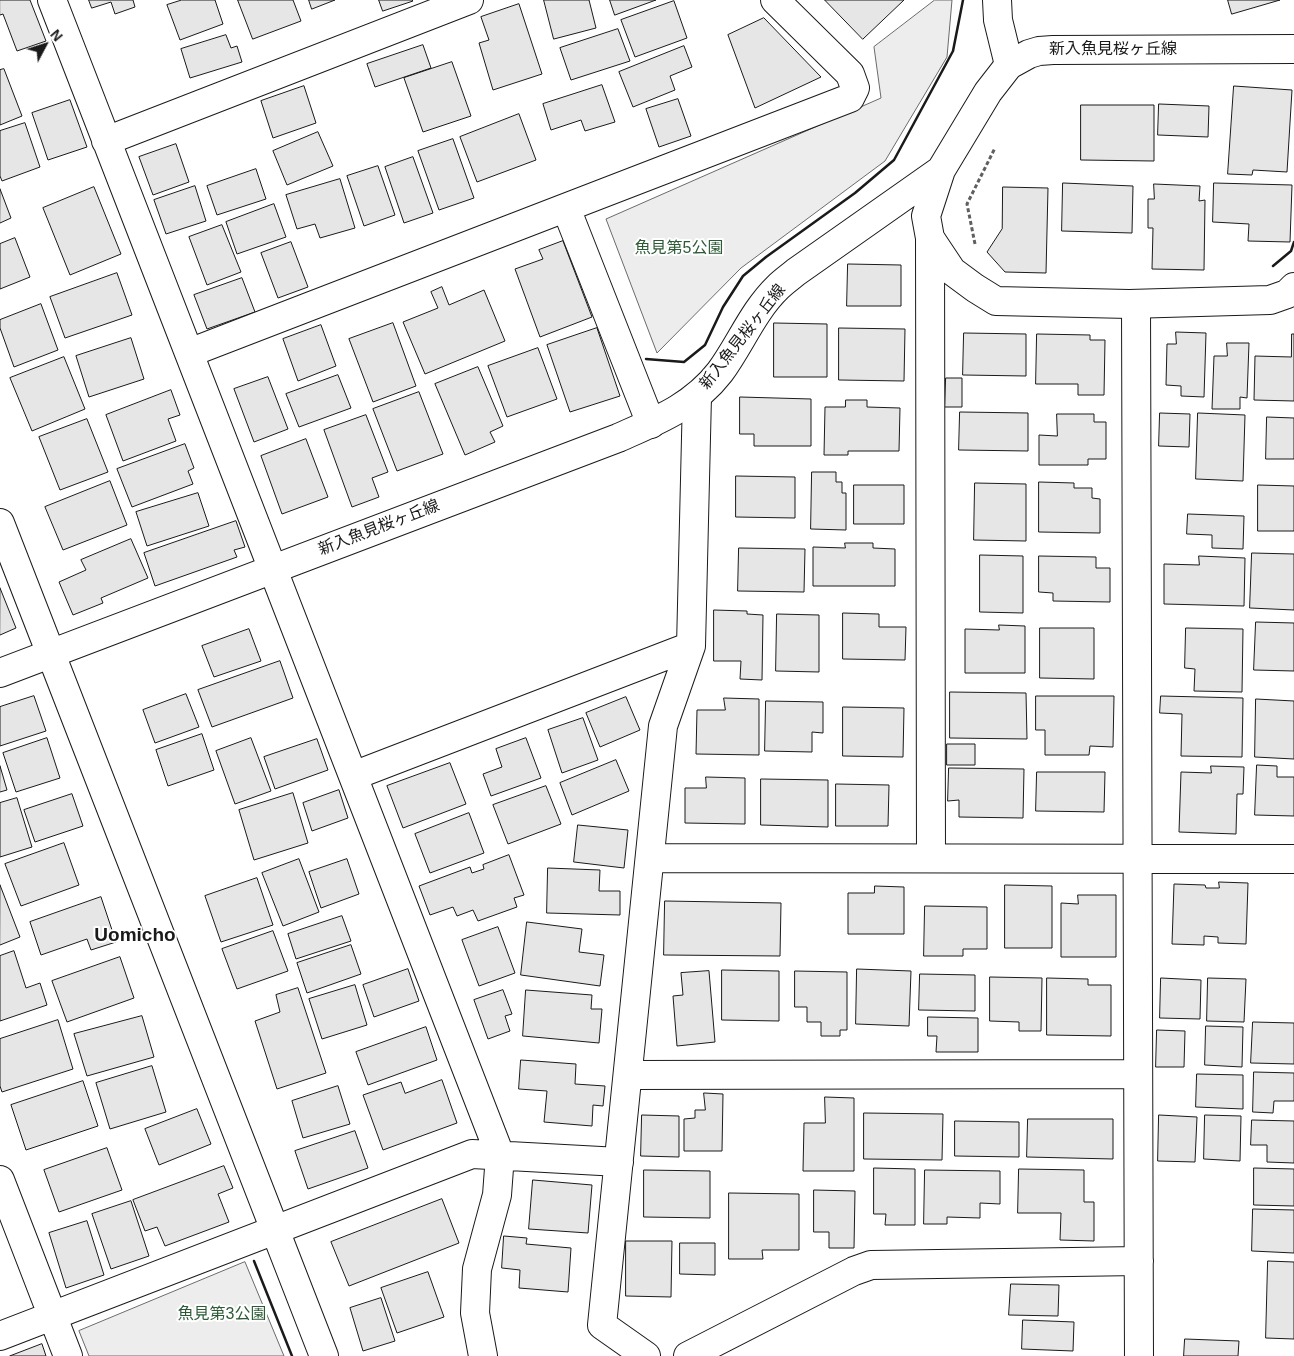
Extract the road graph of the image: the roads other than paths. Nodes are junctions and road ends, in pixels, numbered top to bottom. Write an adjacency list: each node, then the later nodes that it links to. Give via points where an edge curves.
1 (52, 0): 7 (street)
2 (469, 0): 7 (street)
3 (775, 0): 9 (street, via 850,74 855,88 850,98)
4 (997, 0): 6 (street, via 998,20)
5 (1294, 50): 6 (street, 新入魚見桜ヶ丘線, via 1039,51)
6 (1009, 65): 8 (street, 新入魚見桜ヶ丘線, via 988,92)
7 (106, 141): 13 (street)
8 (941, 170): 10 (street, via 926,216); 14 (street, 新入魚見桜ヶ丘線, via 778,287 760,308 719,373)
9 (566, 208): 13 (street); 15 (street)
10 (930, 238): 12 (street, via 952,271 996,301); 23 (street)
11 (1294, 287): 12 (street, via 1287,294 1270,300)
12 (1136, 304): 24 (street)
13 (189, 353): 17 (street)
14 (697, 396): 15 (street, 新入魚見桜ヶ丘線, via 674,413); 18 (street)
15 (651, 424): 17 (street, 新入魚見桜ヶ丘線)
16 (0, 523): 19 (street)
17 (272, 569): 19 (street, 新入魚見桜ヶ丘線); 21 (street)
18 (691, 646): 21 (street); 22 (street, via 663,726)
19 (50, 654): 20 (street, 新入魚見桜ヶ丘線); 31 (street)
20 (0, 673)
21 (353, 776): 28 (street)
22 (650, 858): 23 (street); 27 (street)
23 (931, 858): 24 (street)
24 (1138, 858): 25 (street); 26 (street)
25 (1294, 859)
26 (1138, 1074): 27 (street); 32 (street)
27 (628, 1076): 29 (street)
28 (500, 1155): 29 (street); 31 (street, via 472,1154); 37 (street, via 497,1195 477,1269 475,1313)
29 (619, 1162): 38 (street, via 602,1325)
30 (0, 1180): 33 (street)
31 (275, 1229): 33 (street); 36 (street)
32 (1139, 1261): 39 (street, via 871,1265 854,1270); 40 (street)
33 (52, 1316): 34 (street); 35 (street)
34 (0, 1336)
35 (68, 1356)
36 (324, 1356)
37 (483, 1356)
38 (646, 1356)
39 (688, 1356)
40 (1139, 1356)

